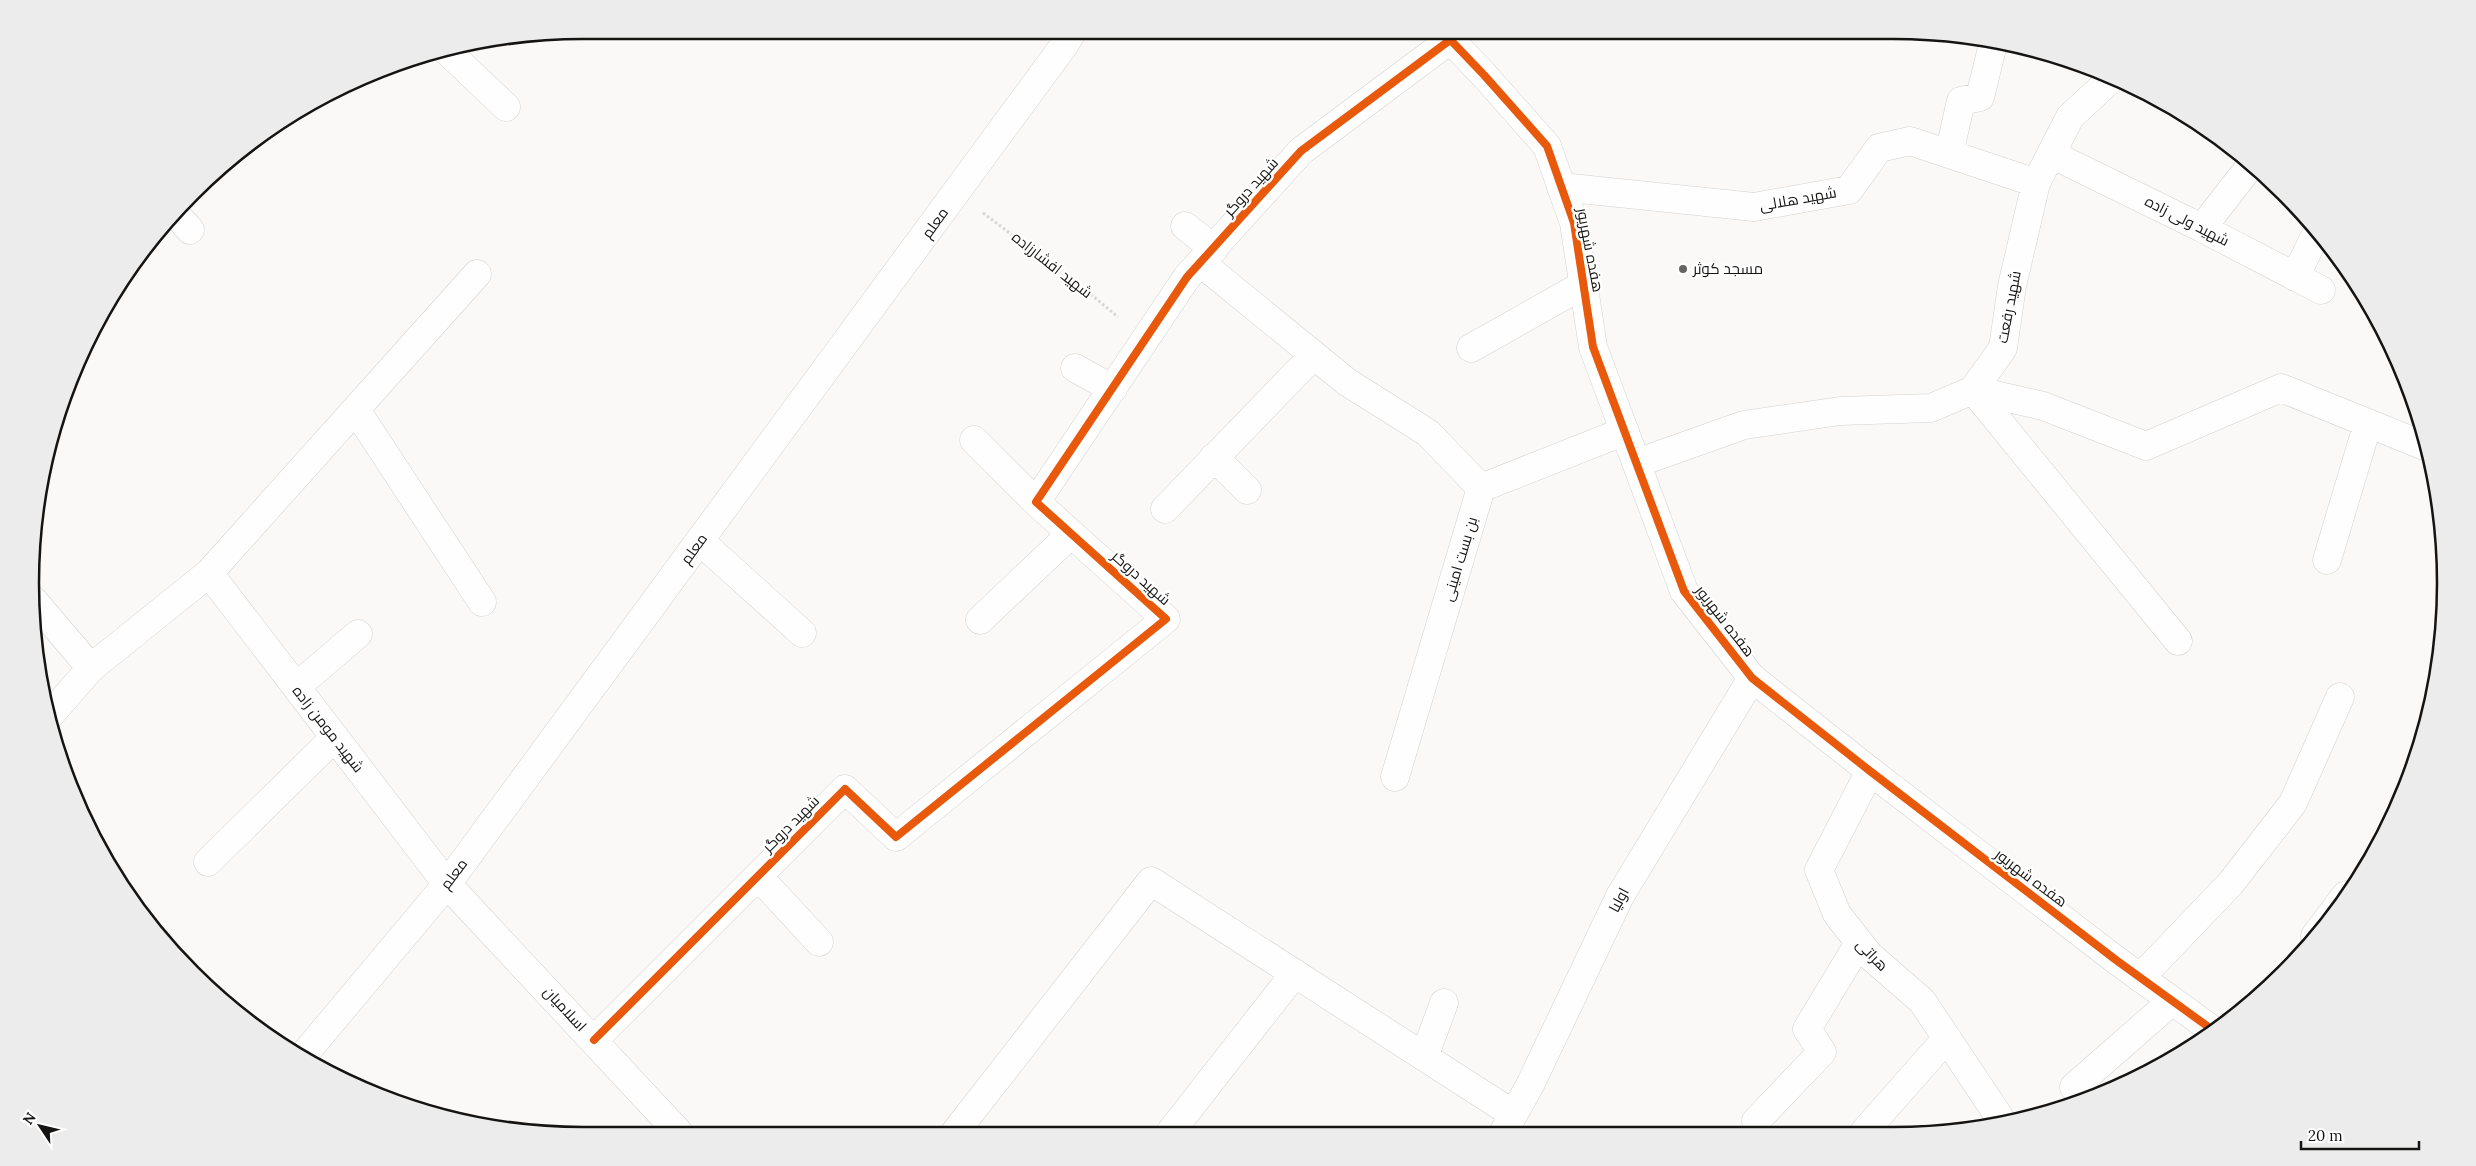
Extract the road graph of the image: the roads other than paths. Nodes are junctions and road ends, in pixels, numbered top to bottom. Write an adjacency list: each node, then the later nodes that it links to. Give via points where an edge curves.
1 (1068, 39): 38 (street, معلم)
2 (1441, 39): 16 (street, شهید دروگر, via 1301,151)
3 (1450, 39): 12 (street, هفده شهریور, via 1547,146)
4 (1992, 48): 8 (street, via 1980,97 1960,101)
5 (451, 55): 7 (street)
6 (2107, 83): 9 (street, شهید رفعت, via 2070,117)
7 (506, 107)
8 (1949, 154): 11 (street, شهید هلالی); 12 (street, شهید هلالی, via 1910,141 1880,148 1849,190 1754,207)
9 (2051, 154): 11 (street, شهید رفعت); 14 (street, شهید ولی زاده)
10 (2247, 170): 14 (street)
11 (2036, 182): 25 (street, شهید رفعت, via 2012,286 2003,348)
12 (1561, 187): 19 (street, هفده شهریور, via 1574,223)
13 (1185, 226): 16 (street)
14 (2202, 228): 18 (street, شهید ولی زاده)
15 (2314, 238): 18 (street)
16 (1207, 256): 22 (street); 24 (street, شهید دروگر, via 1187,277)
17 (477, 274): 26 (street)
18 (2295, 276): 20 (street, شهید ولی زاده)
19 (1584, 285): 21 (street); 28 (street, هفده شهریور, via 1593,347)
20 (2321, 290)
21 (1471, 348)
22 (1314, 356): 31 (street); 33 (street, via 1346,382 1428,433)
23 (1075, 368): 24 (street)
24 (1112, 389): 35 (street, شهید دروگر)
25 (1973, 390): 27 (street, via 2043,406 2146,446 2281,388); 32 (street, via 1931,408 1840,411 1744,425); 46 (street)
26 (356, 410): 40 (street); 41 (street)
27 (2368, 423): 30 (street); 39 (street)
28 (1625, 431): 32 (street, هفده شهریور); 33 (street)
29 (974, 440): 35 (street)
30 (2419, 444)
31 (1214, 457): 34 (street); 36 (street)
32 (1637, 463): 48 (street, هفده شهریور, via 1684,590)
33 (1481, 488): 54 (street, بن بست امینی)
34 (1247, 490)
35 (1036, 502): 37 (street, شهید دروگر)
36 (1165, 509)
37 (1071, 534): 43 (street); 56 (street, شهید دروگر, via 1166,619 896,837 845,789)
38 (700, 541): 45 (street); 57 (street, معلم)
39 (2327, 560)
40 (208, 573): 47 (street); 49 (street, شهید مومن زاده)
41 (482, 602)
42 (40, 608): 47 (street)
43 (980, 620)
44 (358, 634): 49 (street)
45 (802, 634)
46 (2178, 641)
47 (91, 668): 51 (street)
48 (1752, 678): 53 (street, هفده شهریور); 72 (street, اولیا, via 1620,896 1530,1085)
49 (296, 687): 52 (street, شهید مومن زاده)
50 (2340, 697): 61 (street, via 2293,804 2231,883)
51 (54, 710)
52 (334, 737): 55 (street); 57 (street, شهید مومن زاده)
53 (1870, 772): 59 (street, هراتی, via 1819,870 1837,914); 61 (street, هفده شهریور)
54 (1395, 777)
55 (208, 862)
56 (758, 876): 58 (street); 66 (street, شهید دروگر)
57 (447, 884): 66 (street, اسلامیان); 67 (street, معلم)
58 (819, 942)
59 (1860, 943): 65 (street, هراتی, via 1869,955 1922,1001); 71 (street, via 1807,1029 1822,1052)
60 (1295, 973): 68 (street); 74 (street, via 1151,880); 75 (street)
61 (2140, 978): 62 (street, هفده شهریور)
62 (2172, 1000): 64 (street, هفده شهریور); 69 (street)
63 (1444, 1003): 68 (street)
64 (2208, 1027)
65 (1947, 1038): 70 (street, هراتی); 76 (street)
66 (594, 1040): 73 (street, اسلامیان)
67 (307, 1051)
68 (1424, 1057): 72 (street)
69 (2074, 1087)
70 (1999, 1117)
71 (1756, 1121)
72 (1508, 1123)
73 (674, 1127)
74 (959, 1127)
75 (1174, 1127)
76 (1868, 1127)

